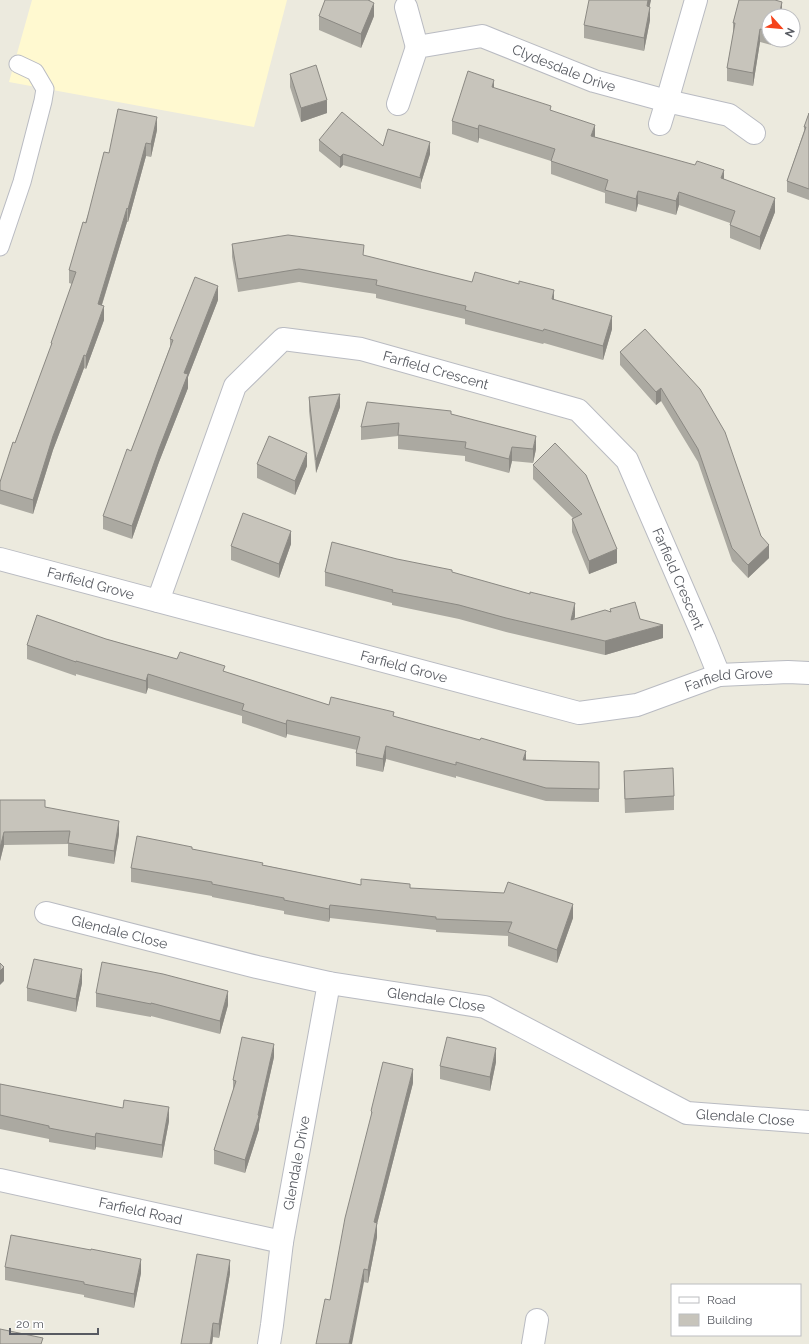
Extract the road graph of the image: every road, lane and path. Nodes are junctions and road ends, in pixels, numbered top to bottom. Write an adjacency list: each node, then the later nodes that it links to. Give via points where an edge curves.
1 (696, 0): 5 (street)
2 (406, 6): 3 (street)
3 (417, 47): 5 (street, Clydesdale Drive, via 482,36 594,81); 6 (street)
4 (18, 64): 9 (lane, via 35,72 45,89 22,182)
5 (667, 101): 7 (street); 8 (street, Clydesdale Drive, via 729,115)
6 (398, 104)
7 (660, 124)
8 (754, 133)
9 (0, 247)
10 (0, 559): 11 (street, Farfield Grove)
11 (158, 601): 13 (street, Farfield Grove, via 579,713 637,705); 13 (street, Farfield Crescent, via 235,386 283,339 361,349 578,410 627,460)
12 (809, 674): 13 (street, Farfield Grove, via 788,672)
13 (719, 675)
14 (46, 913): 15 (street, Glendale Close, via 257,968)
15 (329, 983): 16 (street, Glendale Close, via 485,1007 687,1113); 18 (street, Glendale Drive)
16 (809, 1122)
17 (0, 1180): 18 (street, Farfield Road)
18 (282, 1242): 20 (street, Glendale Drive)
19 (537, 1320): 21 (street)
20 (269, 1344)
21 (533, 1344)

